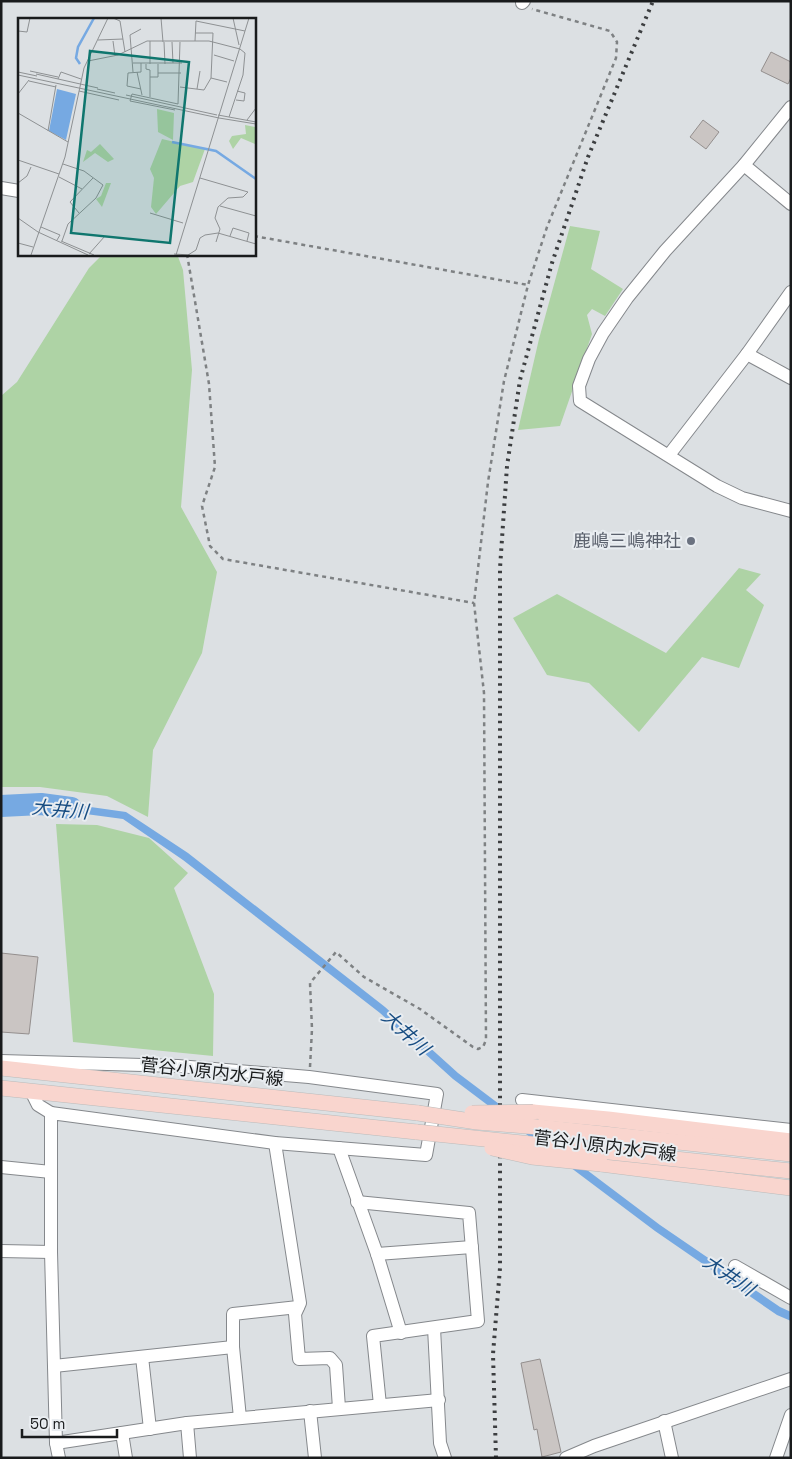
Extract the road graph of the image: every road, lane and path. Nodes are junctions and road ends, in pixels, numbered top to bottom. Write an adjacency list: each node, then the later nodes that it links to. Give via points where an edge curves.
1 (523, 2): 9 (path, via 527,8 610,30 617,42 616,58 547,227)
2 (791, 107): 3 (street)
3 (744, 165): 6 (street); 13 (street, via 665,251 627,298 603,333 579,386 580,401)
4 (1, 188): 5 (street)
5 (18, 191)
6 (791, 204)
7 (255, 236): 9 (path)
8 (187, 255): 15 (path, via 209,384 215,468 202,506 210,546 223,559)
9 (528, 285): 15 (path, via 504,381)
10 (791, 292): 11 (street)
11 (747, 354): 12 (street); 13 (street)
12 (791, 378)
13 (669, 455): 14 (street, via 742,498)
14 (791, 511)
15 (474, 603): 18 (path, via 484,693 486,1040 483,1047 473,1047 420,1009 364,977 336,952 310,983)
16 (1, 1061): 18 (street, via 178,1066)
17 (1, 1068): 23 (main road, 菅谷小原内水戸線)
18 (309, 1077): 28 (street, via 437,1094 426,1155)
19 (1, 1088): 20 (main road, 菅谷小原内水戸線)
20 (31, 1091): 22 (street, via 38,1105); 25 (main road, 菅谷小原内水戸線)
21 (522, 1100): 24 (street)
22 (51, 1113): 27 (street); 32 (street)
23 (418, 1114): 26 (main road, 菅谷小原内水戸線, bridge, via 533,1112); 29 (main road, 菅谷小原内水戸線, bridge)
24 (791, 1130)
25 (417, 1132): 31 (main road, 菅谷小原内水戸線, bridge); 33 (main road, 菅谷小原内水戸線, bridge, via 532,1157)
26 (791, 1141)
27 (275, 1143): 28 (street); 41 (street, via 300,1303)
28 (339, 1148): 34 (street)
29 (791, 1154)
30 (1, 1167): 32 (street)
31 (791, 1171)
32 (51, 1172): 37 (street)
33 (791, 1188)
34 (357, 1202): 35 (street, via 469,1213); 38 (street)
35 (472, 1247): 38 (street); 42 (street, via 478,1321)
36 (1, 1251): 37 (street)
37 (51, 1252): 46 (street)
38 (377, 1254): 43 (street)
39 (735, 1266): 40 (street)
40 (791, 1298)
41 (298, 1307): 44 (street, via 233,1314); 50 (street, via 295,1314 299,1359 330,1358 336,1365)
42 (434, 1328): 43 (street); 48 (street)
43 (401, 1333): 49 (street, via 373,1336)
44 (233, 1347): 45 (street); 53 (street)
45 (142, 1357): 46 (street); 56 (street)
46 (54, 1366): 58 (street)
47 (791, 1379): 54 (street)
48 (439, 1400): 49 (street); 64 (street, via 440,1443)
49 (380, 1405): 50 (street)
50 (339, 1408): 51 (street)
51 (310, 1411): 53 (street); 63 (street)
52 (791, 1415): 67 (street)
53 (240, 1418): 55 (street)
54 (664, 1421): 59 (street); 66 (street)
55 (187, 1423): 56 (street); 62 (street)
56 (150, 1429): 57 (street)
57 (122, 1433): 58 (street); 61 (street)
58 (56, 1442): 60 (street)
59 (595, 1452): 65 (street)
60 (59, 1458)
61 (126, 1458)
62 (190, 1458)
63 (315, 1458)
64 (445, 1458)
65 (566, 1458)
66 (672, 1458)
67 (776, 1458)

